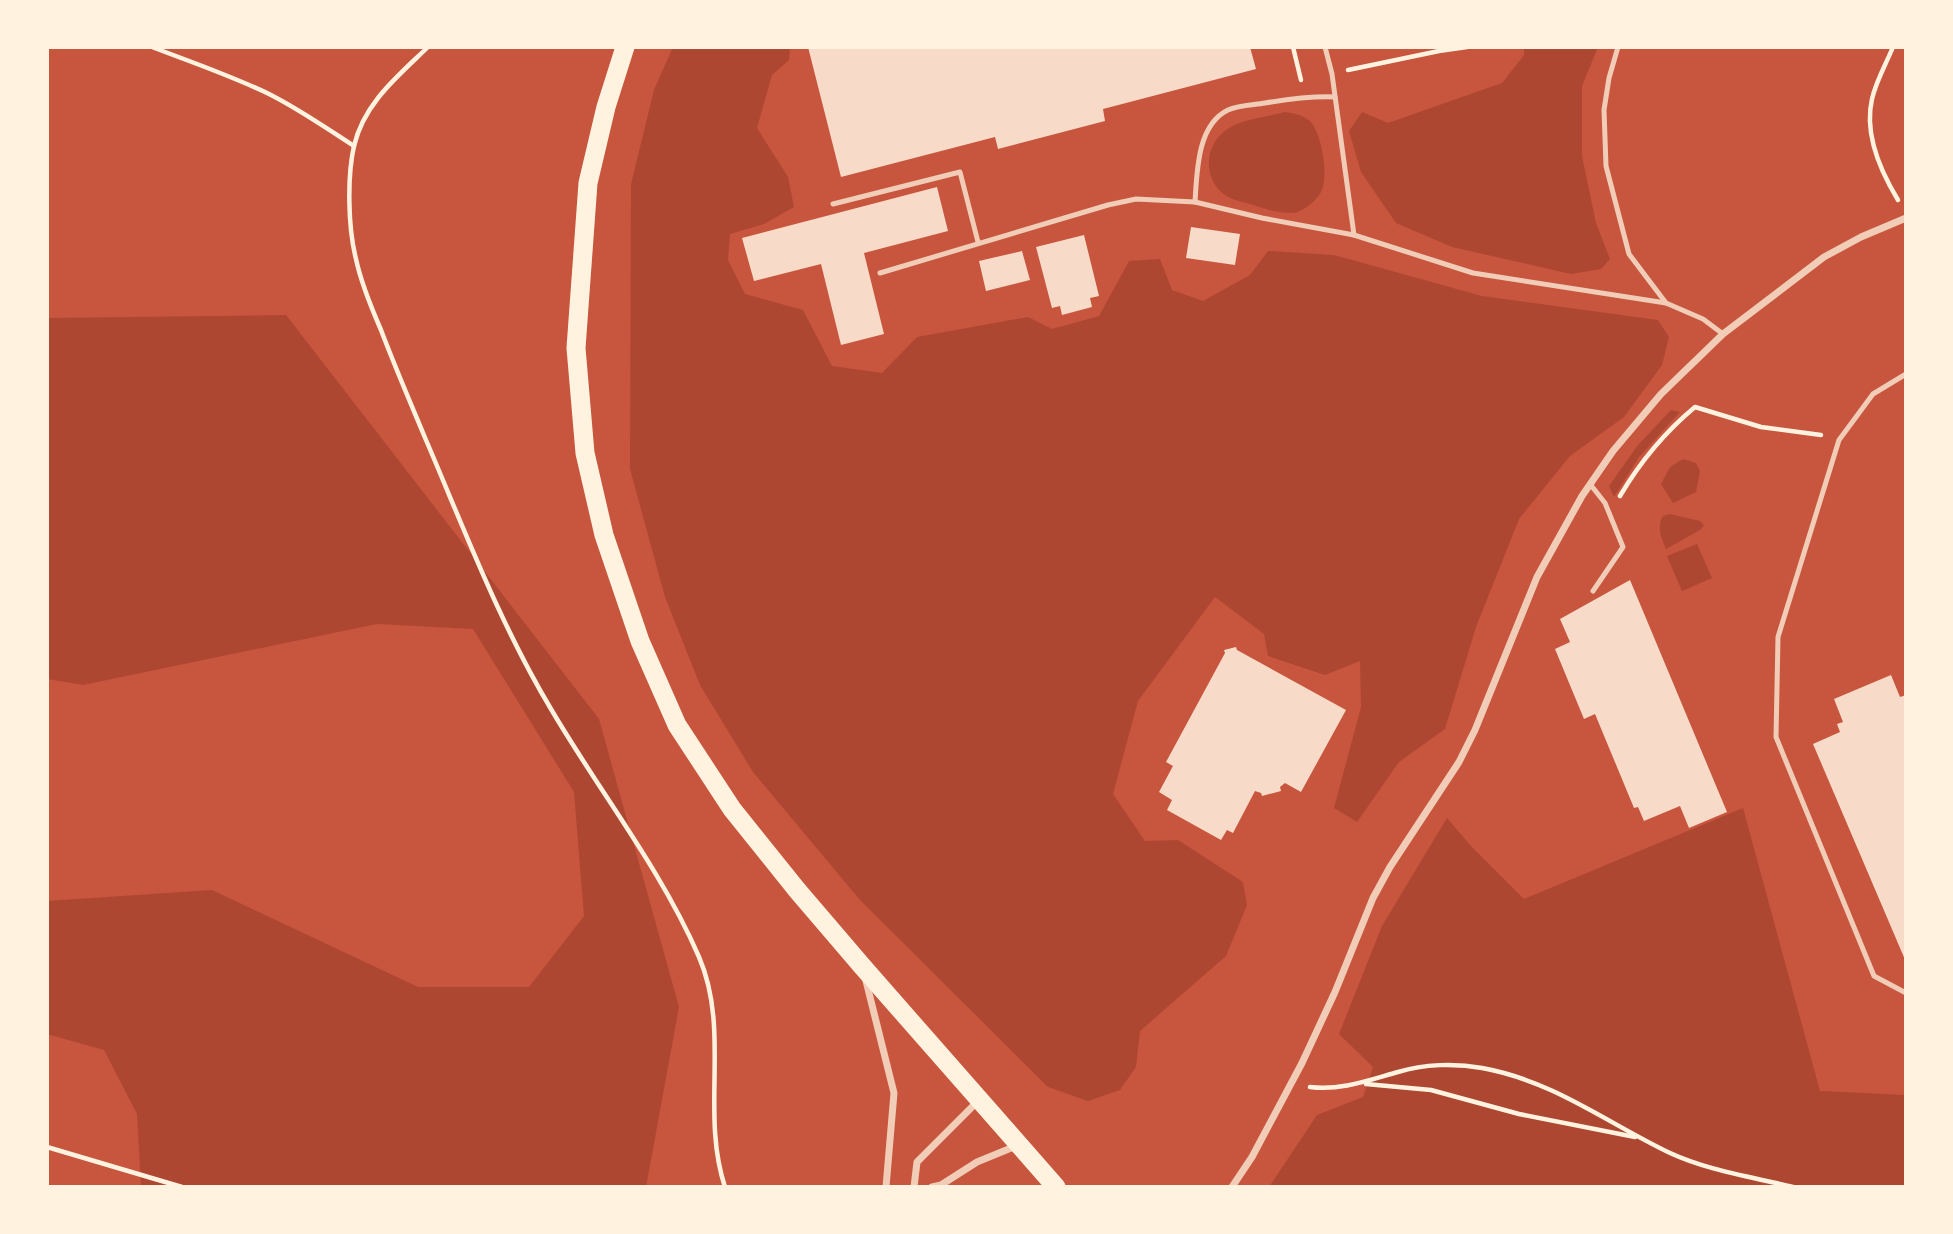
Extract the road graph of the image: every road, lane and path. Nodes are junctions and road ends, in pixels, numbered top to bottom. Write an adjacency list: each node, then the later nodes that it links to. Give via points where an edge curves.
1 (152, 47): 12 (path, via 270,94)
2 (428, 47): 12 (path, via 387,85 369,109)
3 (625, 47): 27 (highway, via 588,183 576,348 585,453 604,535 639,641 677,725 732,809)
4 (1293, 47): 10 (path)
5 (1325, 47): 9 (lane)
6 (1467, 47): 9 (path)
7 (1618, 47): 20 (lane, via 1604,110 1606,166 1629,254)
8 (1893, 47): 14 (path, via 1871,101 1870,117 1875,150)
9 (1332, 74): 11 (lane)
10 (1305, 96): 11 (lane); 13 (lane, via 1231,108 1218,116 1202,148)
11 (1335, 97): 17 (lane)
12 (354, 146): 36 (path, via 349,211 352,243 364,289 403,386 521,656 656,877 706,975 714,1011 715,1132)
13 (1195, 202): 17 (lane); 18 (lane, via 1127,201)
14 (1899, 202)
15 (833, 204): 18 (lane, via 960,172)
16 (1906, 218): 21 (street, via 1824,257)
17 (1354, 234): 20 (lane, via 1473,273)
18 (978, 242): 19 (lane)
19 (880, 272)
20 (1666, 303): 21 (lane, via 1703,319)
21 (1723, 334): 24 (street, via 1661,394)
22 (1906, 374): 23 (lane, via 1872,394)
23 (1839, 440): 25 (path, via 1761,427 1695,407 1642,462); 28 (lane, via 1778,637 1776,737 1874,976)
24 (1590, 484): 25 (lane); 30 (street, via 1538,577 1459,762 1373,898)
25 (1609, 512): 26 (lane, via 1623,547)
26 (1593, 591)
27 (862, 966): 31 (highway); 37 (street, via 894,1093)
28 (1906, 993)
29 (1362, 1083): 30 (path, via 1321,1088); 32 (path, via 1431,1090 1520,1114); 32 (path, via 1400,1071 1444,1065 1481,1068 1572,1098)
30 (1291, 1084): 41 (street)
31 (979, 1099): 33 (highway); 38 (street, via 917,1162)
32 (1642, 1138): 42 (path, via 1704,1166)
33 (1020, 1145): 39 (street); 40 (highway)
34 (47, 1147): 35 (path)
35 (182, 1187)
36 (725, 1187)
37 (886, 1187)
38 (914, 1187)
39 (932, 1187)
40 (1056, 1187)
41 (1232, 1187)
42 (1793, 1187)

